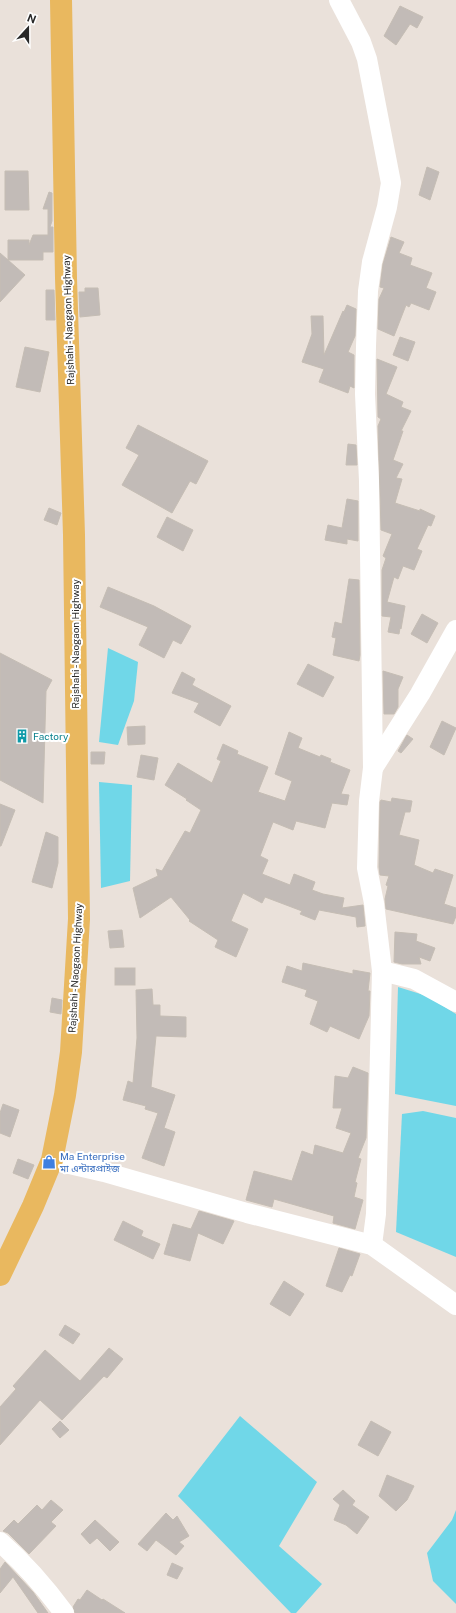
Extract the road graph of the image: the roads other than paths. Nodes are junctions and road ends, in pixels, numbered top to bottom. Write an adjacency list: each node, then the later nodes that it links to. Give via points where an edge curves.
1 (61, 0): 7 (main road, Rajshahi - Naogaon Highway, via 74,535 79,919 71,1052)
2 (339, 0): 4 (street, via 368,59 391,183 372,262 366,346)
3 (456, 630): 4 (street, via 420,694)
4 (373, 768): 5 (street, via 369,801 368,868)
5 (382, 970): 6 (street, via 414,979); 8 (street, via 376,1214)
6 (456, 1002)
7 (52, 1160): 8 (street); 9 (main road, Rajshahi - Naogaon Highway)
8 (372, 1245): 10 (street)
9 (0, 1275)
10 (456, 1305)
11 (0, 1542): 12 (street, via 18,1558)
12 (64, 1613)

